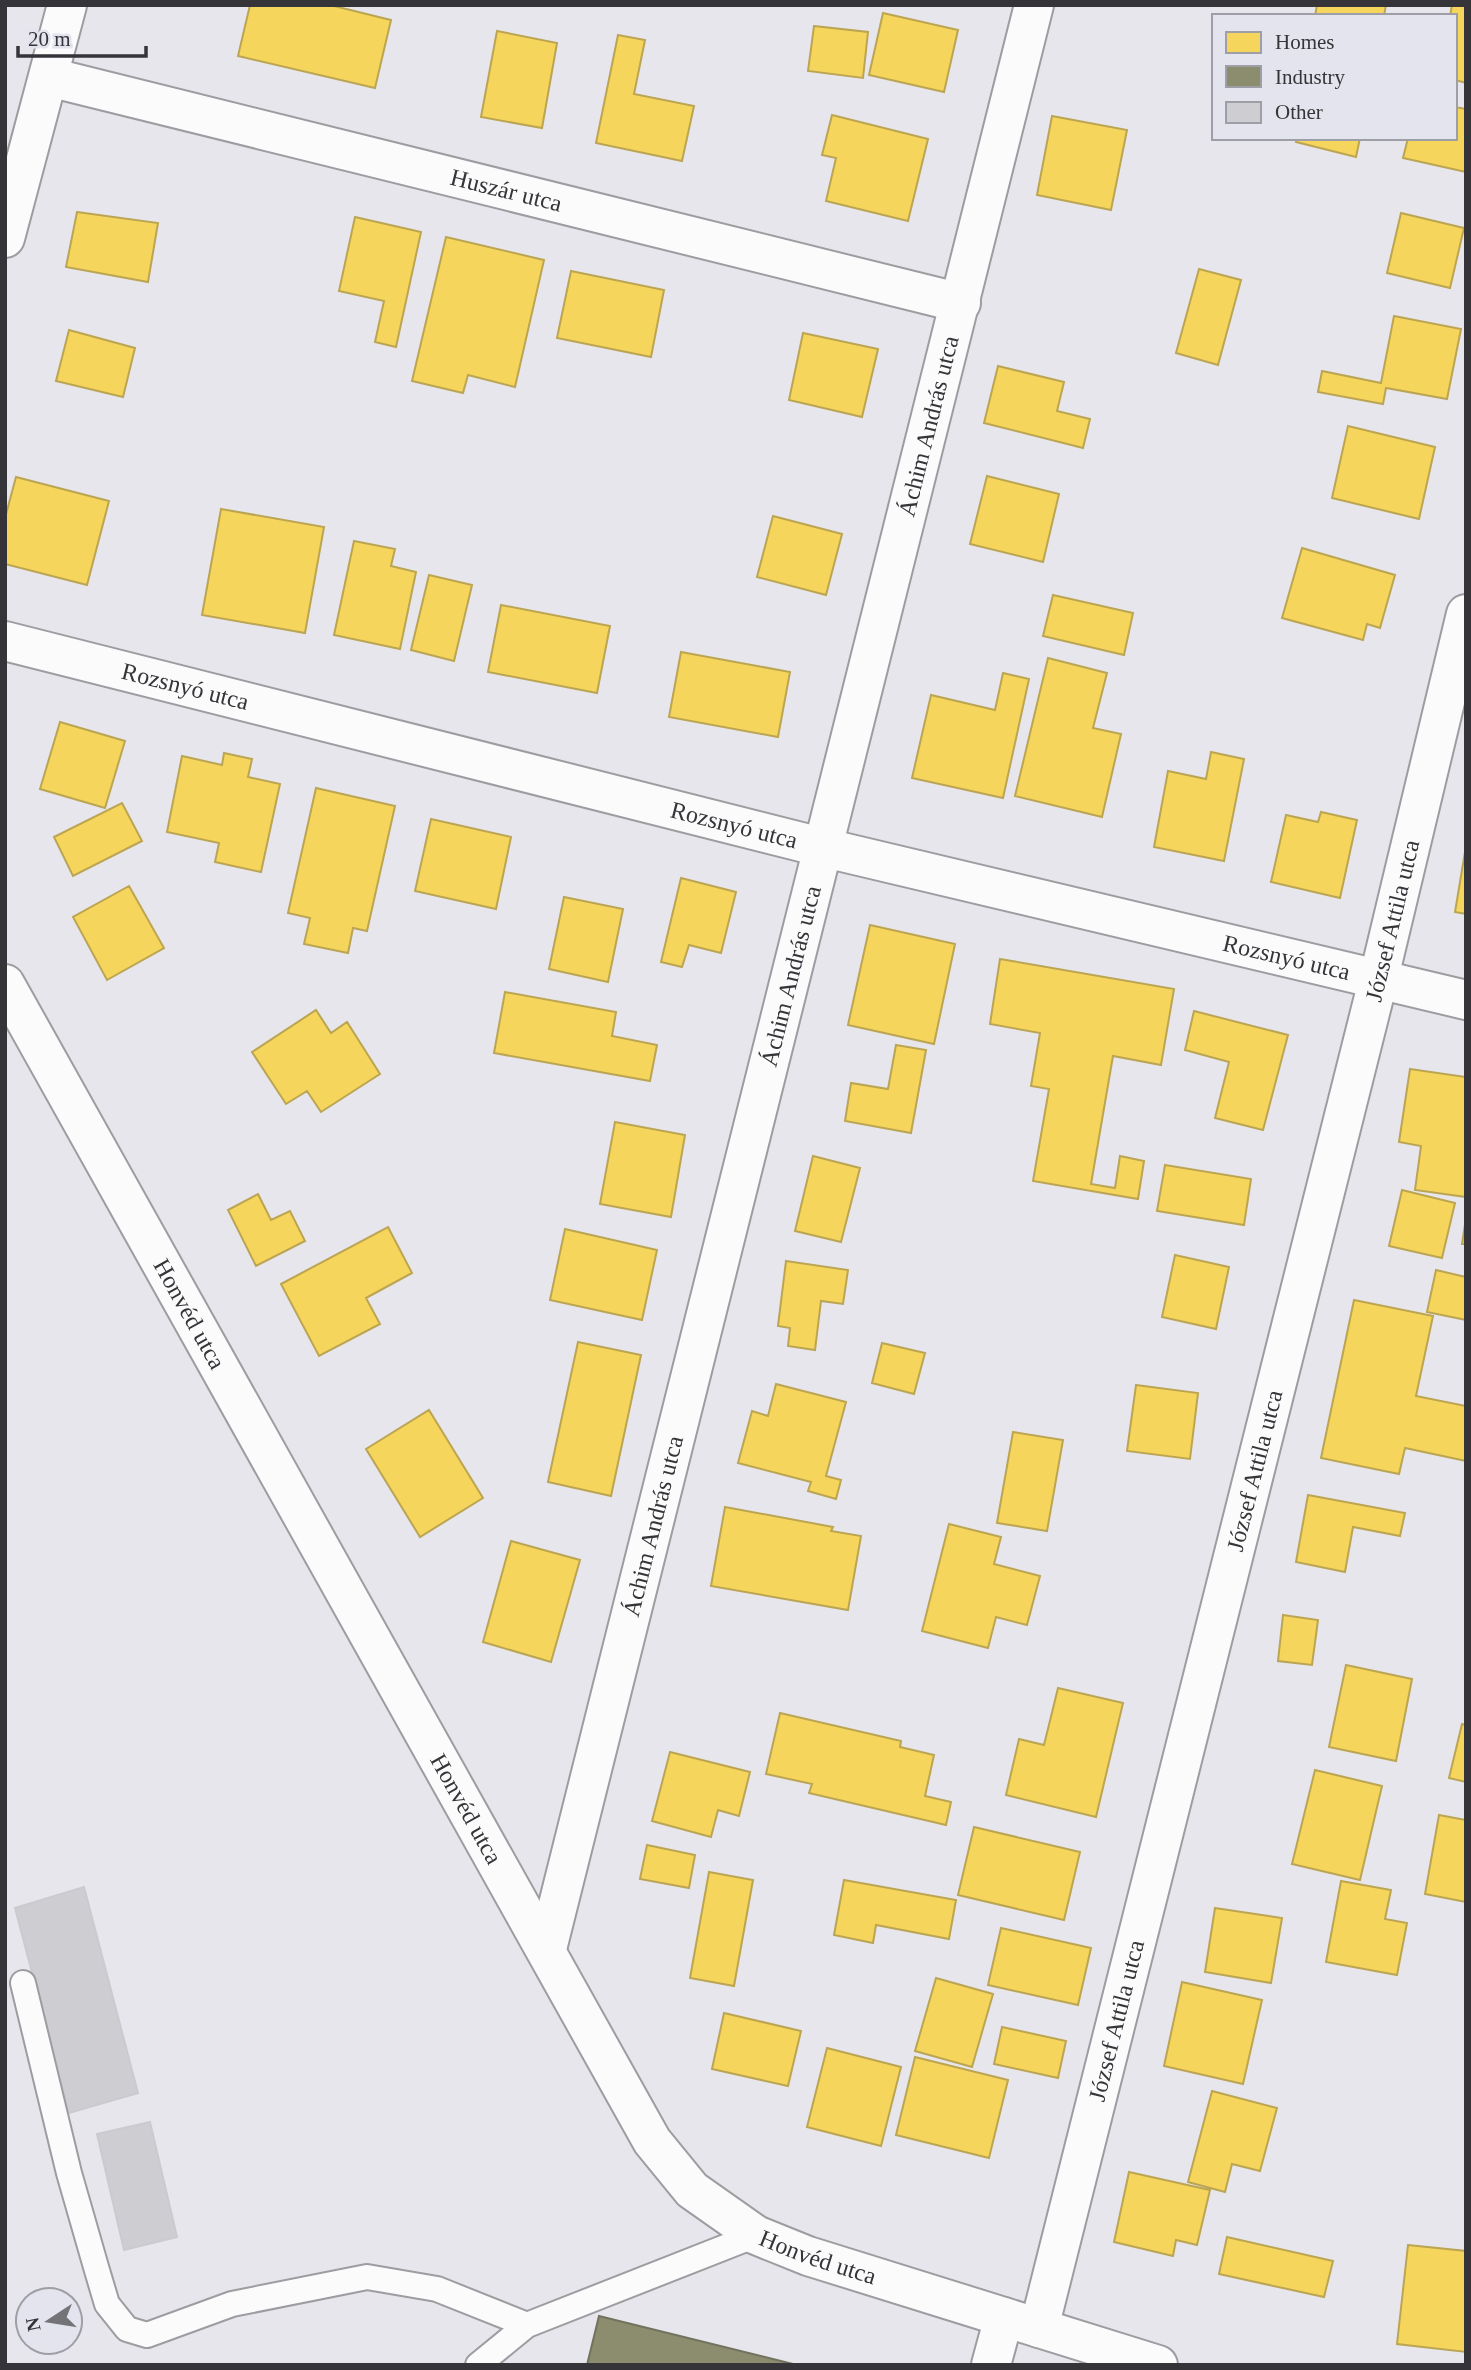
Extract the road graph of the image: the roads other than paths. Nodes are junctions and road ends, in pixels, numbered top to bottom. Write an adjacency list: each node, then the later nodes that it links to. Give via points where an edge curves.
1 (67, 5): 3 (street)
2 (1034, 5): 5 (street, Áchim András utca)
3 (49, 77): 4 (street); 5 (street, Huszár utca)
4 (5, 238)
5 (961, 303): 8 (street, Áchim András utca)
6 (1466, 614): 9 (street, József Attila utca)
7 (5, 641): 8 (street, Rozsnyó utca)
8 (821, 847): 9 (street, Rozsnyó utca); 12 (street, Áchim András utca)
9 (1379, 977): 11 (street, Rozsnyó utca); 15 (street, József Attila utca)
10 (5, 984): 12 (street, Honvéd utca)
11 (1466, 1000)
12 (547, 1949): 14 (street, Honvéd utca, via 652,2141 692,2190)
13 (23, 1983): 16 (lane, via 69,2173 107,2304 127,2329 148,2335 232,2304 367,2277 437,2288)
14 (756, 2235): 15 (street, Honvéd utca, via 808,2256); 16 (lane)
15 (1021, 2323): 18 (street, József Attila utca); 19 (street, Honvéd utca)
16 (527, 2325): 17 (lane)
17 (478, 2365)
18 (991, 2365)
19 (1158, 2365)

